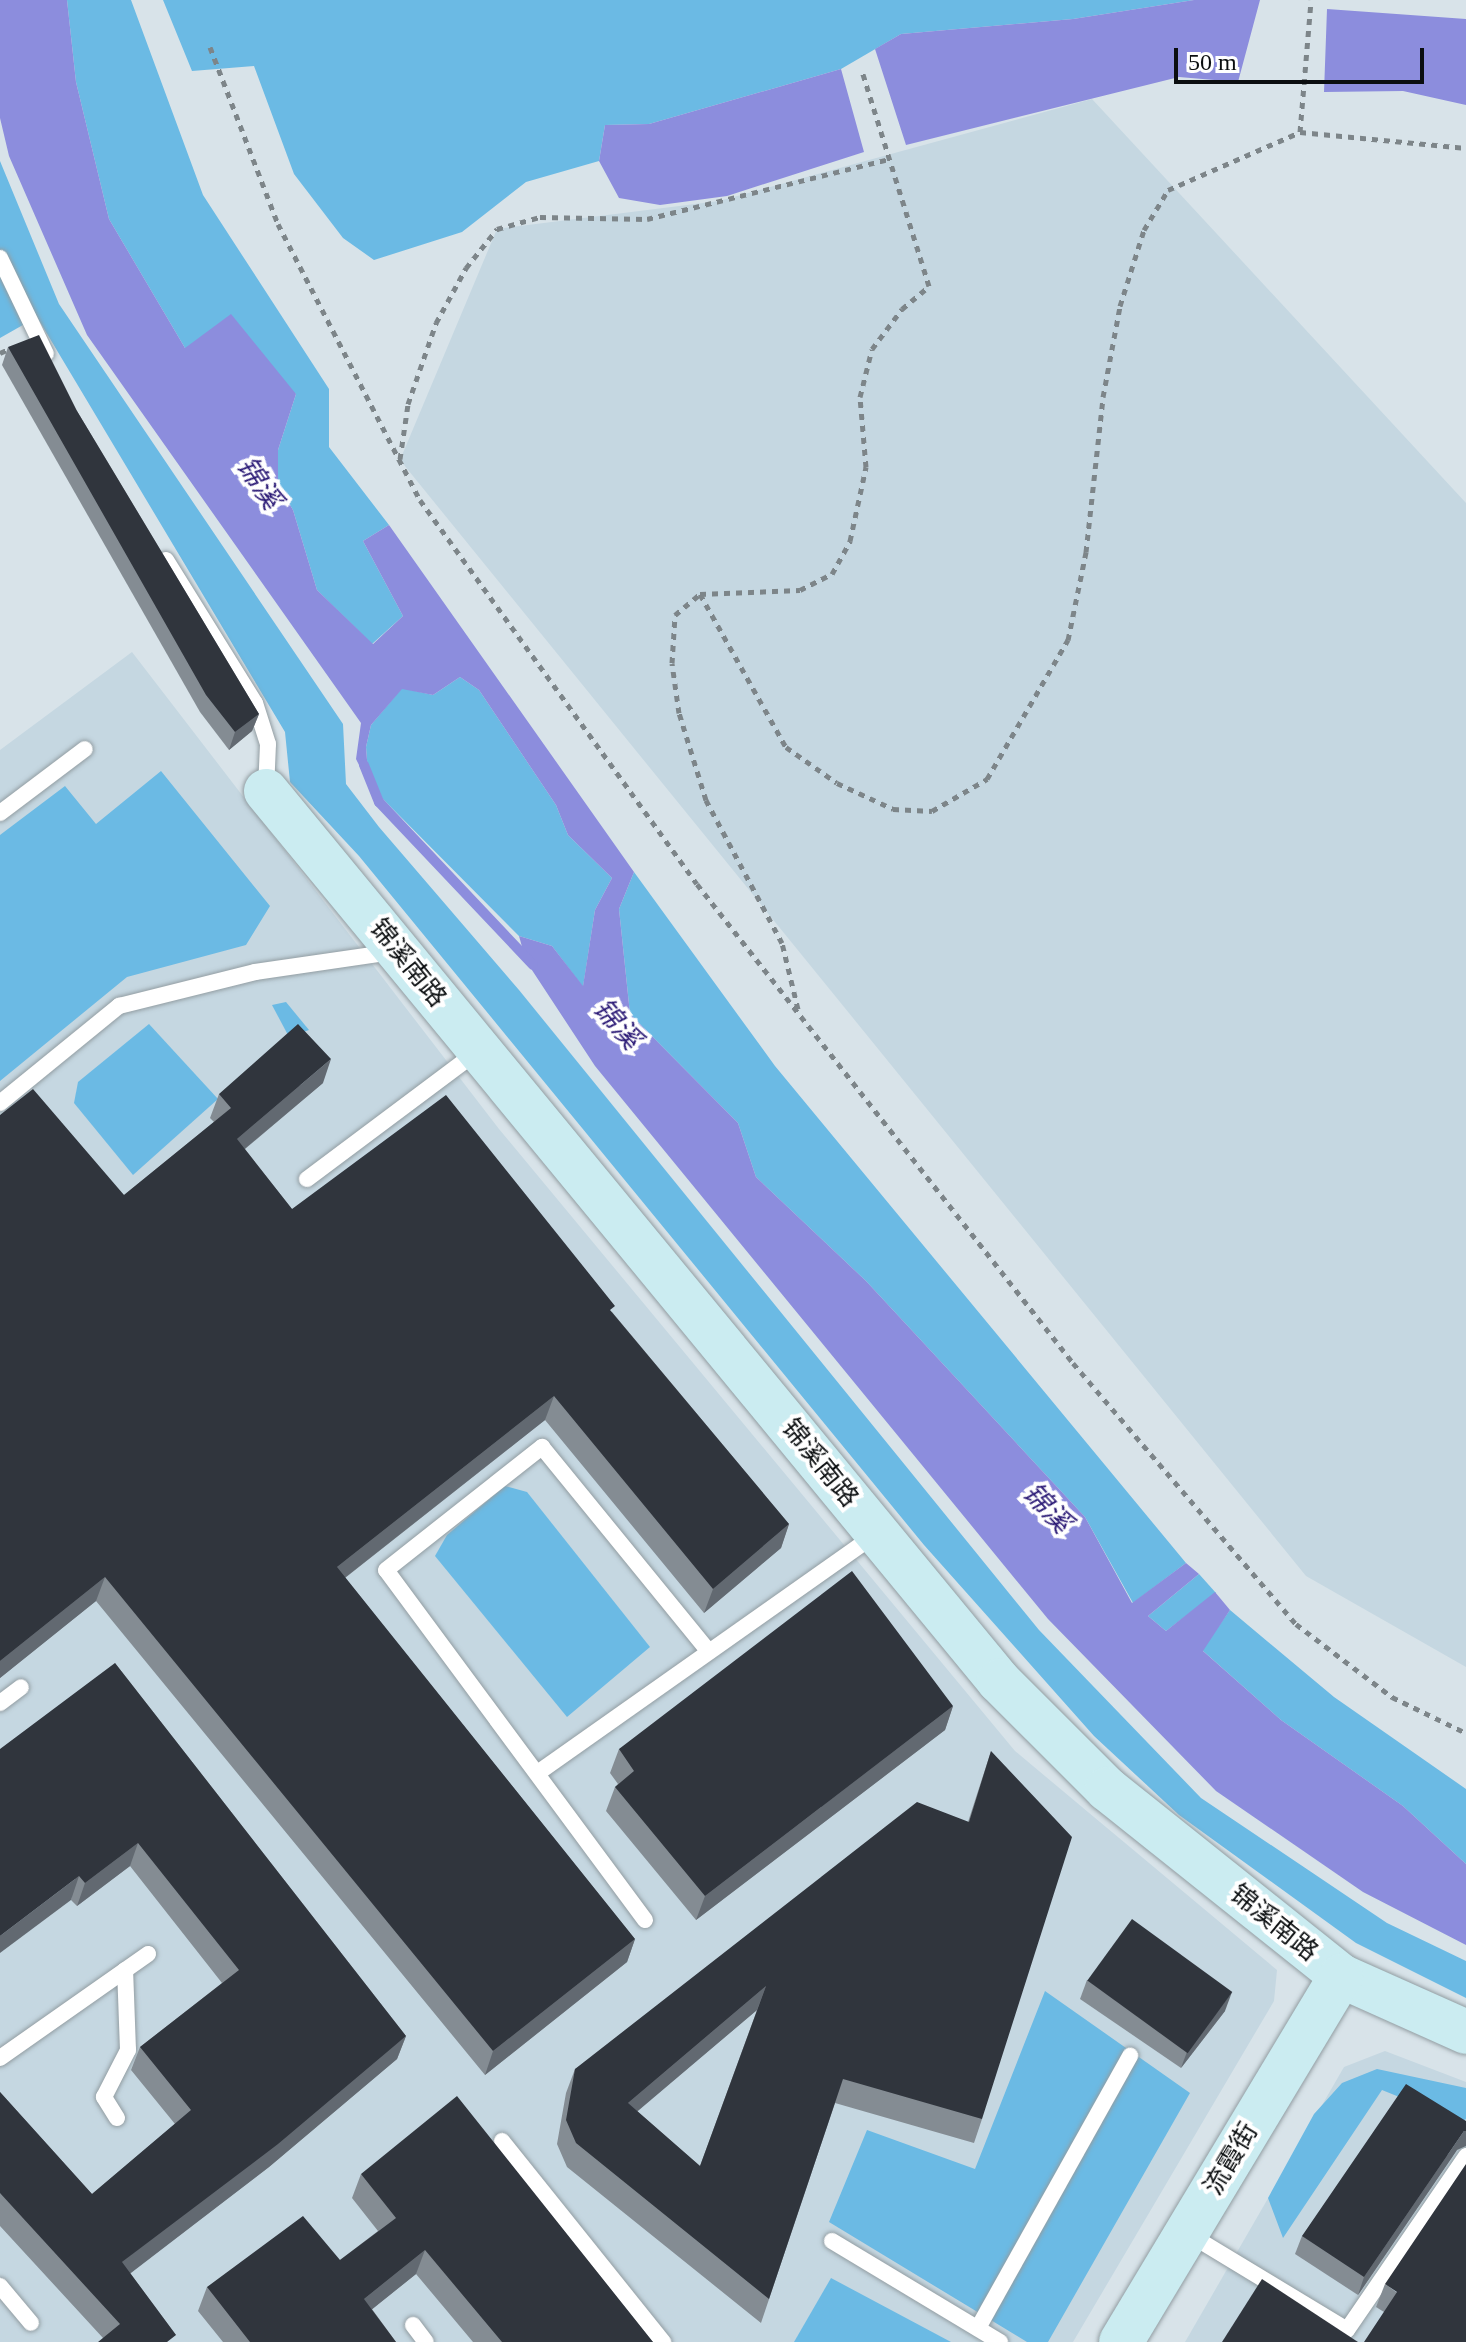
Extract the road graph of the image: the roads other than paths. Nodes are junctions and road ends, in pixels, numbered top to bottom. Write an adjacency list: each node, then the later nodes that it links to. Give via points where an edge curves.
1 (0, 258): 2 (lane)
2 (56, 373)
3 (155, 543): 5 (lane, via 255,703 268,744)
4 (85, 749): 6 (lane)
5 (266, 791): 7 (street, 锦溪南路)
6 (0, 813)
7 (398, 951): 8 (street, 锦溪南路); 9 (lane, via 255,972 119,1006 28,1091)
8 (479, 1050): 10 (lane); 11 (street, 锦溪南路)
9 (0, 1103)
10 (307, 1179)
11 (878, 1533): 12 (lane); 19 (street, 锦溪南路, via 999,1681 1107,1789)
12 (709, 1652): 15 (lane); 15 (lane, via 542,1447 521,1459 386,1570)
13 (21, 1687): 14 (lane)
14 (0, 1703)
15 (539, 1772): 16 (lane)
16 (645, 1920)
17 (148, 1954): 18 (lane)
18 (125, 1970): 22 (lane); 23 (lane, via 128,2050 104,2097)
19 (1341, 1976): 20 (street, 锦溪南路); 26 (street, 流霞街)
20 (1466, 2032)
21 (1130, 2056): 31 (lane)
22 (0, 2058)
23 (117, 2118)
24 (502, 2141): 33 (lane)
25 (1466, 2156): 26 (lane, via 1347,2330)
26 (1186, 2233): 35 (street, 流霞街)
27 (832, 2241): 31 (lane)
28 (0, 2286): 29 (lane)
29 (31, 2323)
30 (413, 2325): 32 (lane)
31 (978, 2328): 34 (lane)
32 (426, 2342)
33 (663, 2342)
34 (1000, 2342)
35 (1121, 2342)

